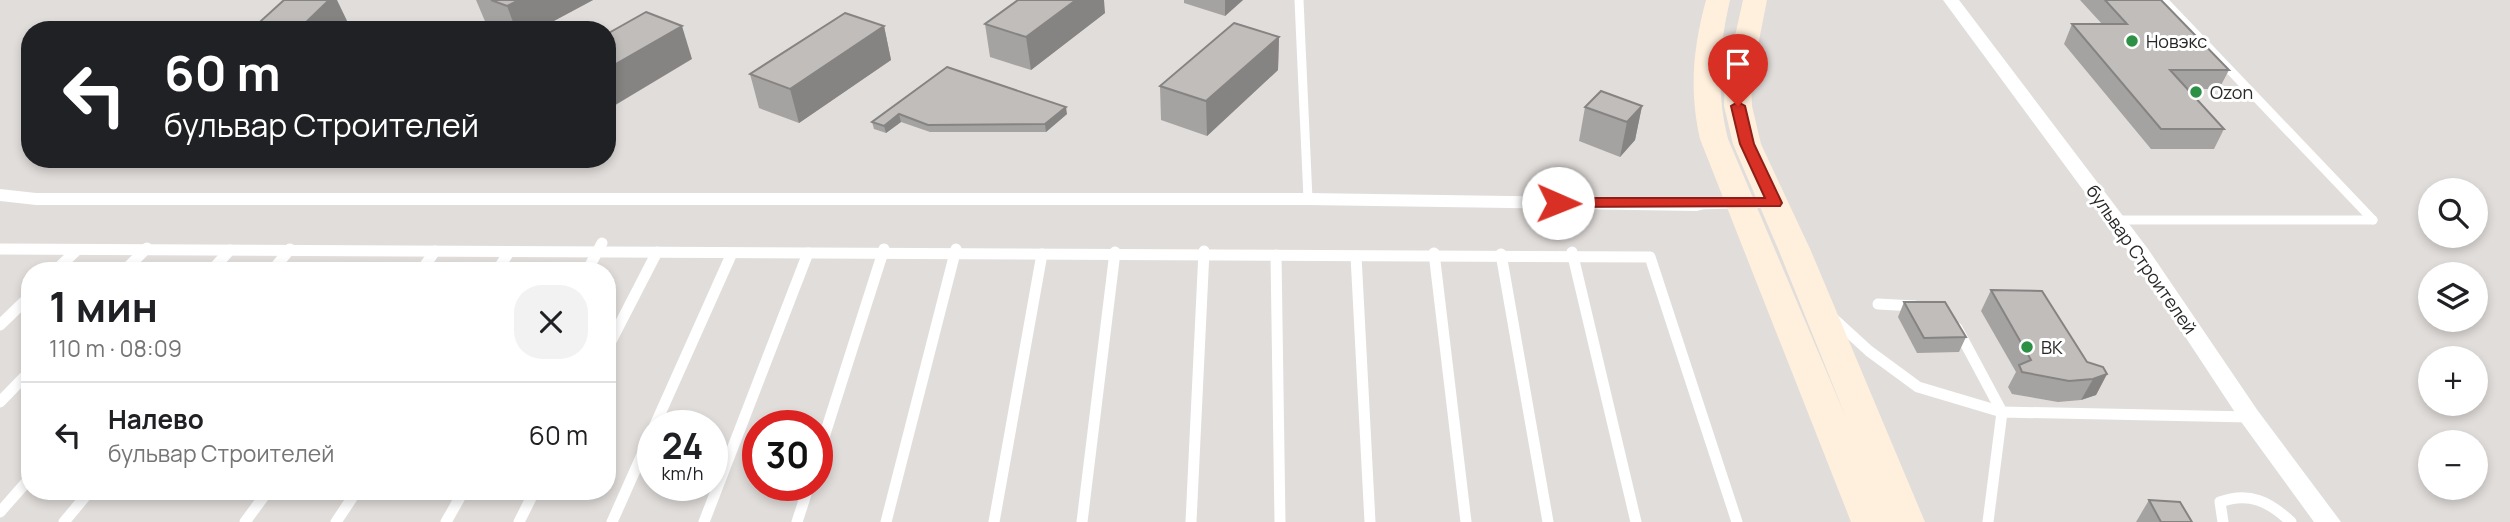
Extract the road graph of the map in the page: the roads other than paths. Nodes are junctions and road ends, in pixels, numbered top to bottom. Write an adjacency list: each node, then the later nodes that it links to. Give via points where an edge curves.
1 (1299, 0): 7 (lane)
2 (1718, 0): 9 (main road, via 1703,78 1705,103)
3 (1755, 0): 8 (main road, via 1738,81 1738,106 1747,144)
4 (1951, 0): 11 (street, бульвар Строителей)
5 (2163, 0): 11 (lane, via 2372,220)
6 (0, 195): 7 (street, via 36,199)
7 (1308, 199): 10 (street)
8 (1774, 203): 9 (lane); 41 (main road)
9 (1740, 204): 10 (lane); 81 (main road, via 1769,260)
10 (1697, 205)
11 (2116, 220): 53 (street, бульвар Строителей)
12 (292, 247): 17 (lane); 18 (lane); 37 (lane)
13 (600, 248): 21 (lane); 22 (lane); 40 (lane)
14 (5, 249): 16 (lane); 33 (lane)
15 (146, 249): 16 (lane); 17 (lane); 35 (lane)
16 (76, 250): 34 (lane)
17 (230, 250): 36 (lane)
18 (435, 251): 21 (lane); 38 (lane)
19 (883, 251): 20 (lane); 24 (lane); 51 (lane)
20 (956, 251): 28 (lane); 71 (lane)
21 (509, 252): 39 (lane)
22 (657, 252): 23 (lane); 47 (lane)
23 (732, 253): 24 (lane); 50 (lane)
24 (808, 253): 69 (lane)
25 (1114, 253): 26 (lane); 28 (lane); 73 (lane)
26 (1204, 253): 30 (lane); 74 (lane)
27 (1572, 253): 31 (lane); 79 (lane); 80 (lane, via 1650,257)
28 (1042, 254): 72 (lane)
29 (1434, 254): 31 (lane); 32 (lane); 77 (lane)
30 (1276, 255): 32 (lane); 75 (lane)
31 (1501, 255): 78 (lane)
32 (1356, 256): 76 (lane)
33 (0, 258)
34 (64, 262)
35 (133, 262)
36 (219, 262)
37 (280, 262)
38 (427, 262)
39 (502, 262)
40 (592, 262)
41 (1807, 295): 52 (lane, via 1917,387); 82 (main road)
42 (1878, 304): 44 (lane)
43 (21, 305): 46 (lane)
44 (1926, 306)
45 (1953, 319): 52 (lane)
46 (0, 325)
47 (616, 332)
48 (21, 380): 49 (lane)
49 (0, 402)
50 (662, 410)
51 (833, 410)
52 (2002, 412): 53 (lane); 83 (lane)
53 (2250, 417): 86 (street, бульвар Строителей)
54 (637, 466): 68 (lane)
55 (21, 488): 62 (lane)
56 (82, 500): 63 (lane)
57 (261, 500): 64 (lane)
58 (351, 500): 65 (lane)
59 (458, 500): 66 (lane)
60 (530, 500): 67 (lane)
61 (804, 501): 70 (lane)
62 (0, 512)
63 (64, 522)
64 (245, 522)
65 (336, 522)
66 (446, 522)
67 (519, 522)
68 (612, 522)
69 (704, 522)
70 (797, 522)
71 (886, 522)
72 (994, 522)
73 (1082, 522)
74 (1191, 522)
75 (1280, 522)
76 (1370, 522)
77 (1466, 522)
78 (1548, 522)
79 (1636, 522)
80 (1737, 522)
81 (1870, 522)
82 (1906, 522)
83 (1989, 522)
84 (2223, 522): 85 (lane, via 2220,502 2241,494 2270,503)
85 (2291, 522)
86 (2328, 522)

